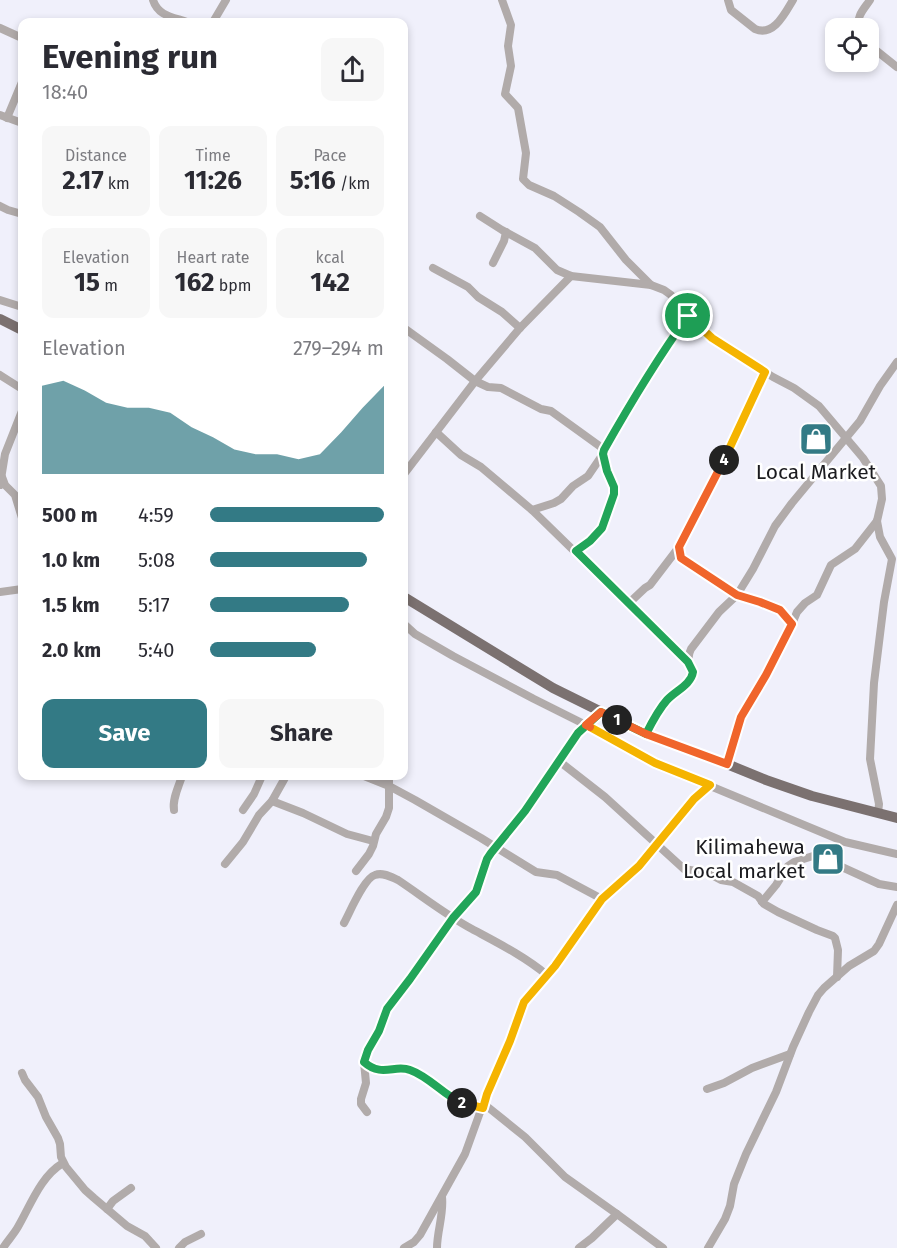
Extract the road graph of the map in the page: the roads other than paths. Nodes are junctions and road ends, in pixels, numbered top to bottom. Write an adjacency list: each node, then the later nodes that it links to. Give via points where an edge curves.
1 (153, 0): 7 (street, via 158,10)
2 (226, 0): 8 (street)
3 (502, 0): 24 (street, via 511,25 511,66 505,94 518,108 526,153 523,179 600,227)
4 (728, 0): 5 (street, via 731,10 755,29 765,31 783,17)
5 (793, 0)
6 (870, 0): 9 (street)
7 (177, 18)
8 (215, 18)
9 (859, 18)
10 (0, 28): 11 (street)
11 (18, 36)
12 (879, 53): 13 (street)
13 (897, 67)
14 (18, 89): 15 (street)
15 (3, 116): 16 (street)
16 (18, 122)
17 (0, 206): 18 (street)
18 (18, 213)
19 (480, 216): 20 (street)
20 (506, 232): 21 (street); 23 (street, via 535,248 556,270)
21 (493, 263)
22 (433, 268): 30 (street, via 468,287)
23 (571, 276): 24 (street); 30 (street)
24 (651, 285): 27 (street, via 671,295)
25 (0, 300): 26 (street)
26 (18, 307)
27 (688, 316): 33 (street, via 712,338); 40 (street, via 632,400)
28 (0, 319): 29 (main road)
29 (18, 328)
30 (520, 328): 35 (street)
31 (408, 331): 35 (street)
32 (897, 362): 39 (street)
33 (765, 372): 39 (street, via 819,406); 46 (street)
34 (0, 375): 36 (street)
35 (475, 381): 38 (street); 40 (street, via 501,388 551,411)
36 (18, 386)
37 (18, 421): 42 (street, via 5,454)
38 (436, 432): 41 (street); 44 (street)
39 (846, 439): 45 (street, via 881,486); 51 (street, via 775,526)
40 (604, 452): 44 (street, via 588,476 561,499); 47 (street, via 614,494 602,528)
41 (408, 469)
42 (1, 481): 43 (street, via 15,495)
43 (18, 505)
44 (532, 510): 47 (street)
45 (877, 521): 48 (street, via 880,537); 54 (street, via 855,549 831,565 820,592 797,612)
46 (679, 547): 51 (street, via 681,558); 53 (street, via 650,585)
47 (576, 551): 53 (street)
48 (895, 560): 72 (street, via 884,602 874,683 870,759)
49 (18, 589): 50 (street)
50 (0, 592)
51 (737, 595): 54 (street, via 780,610); 56 (street, via 691,649)
52 (408, 599): 57 (main road, via 553,688)
53 (628, 604): 56 (street)
54 (792, 624): 61 (street, via 741,717)
55 (408, 628): 58 (street, via 453,656)
56 (688, 662): 59 (street, via 692,677 667,700)
57 (601, 712): 58 (street); 59 (main road)
58 (586, 725): 60 (street); 67 (street, via 655,763)
59 (646, 734): 61 (main road)
60 (559, 761): 75 (street); 76 (street)
61 (727, 764): 72 (main road, via 812,796)
62 (181, 780): 70 (street)
63 (260, 780): 71 (street)
64 (284, 780): 69 (street)
65 (374, 780): 68 (street)
66 (389, 780): 68 (street)
67 (710, 785): 75 (street); 77 (street, via 845,842)
68 (389, 786): 74 (street, via 389,808); 76 (street)
69 (272, 801): 74 (street, via 347,834); 78 (street)
70 (174, 810)
71 (243, 810)
72 (878, 813): 73 (main road)
73 (897, 818)
74 (374, 841): 79 (street)
75 (657, 843): 82 (street, via 639,866); 83 (street, via 684,869 733,882)
76 (495, 846): 82 (street, via 536,872 557,875); 85 (street, via 476,892)
77 (897, 854)
78 (225, 864)
79 (356, 871)
80 (897, 887): 83 (street, via 879,885 813,856 788,866)
81 (897, 897): 84 (street)
82 (602, 899): 87 (street)
83 (762, 902): 88 (street, via 833,936 838,951)
84 (897, 905): 88 (street, via 874,951)
85 (453, 918): 86 (street, via 398,880 379,874 363,886); 87 (street, via 499,942); 90 (street, via 387,1009)
86 (344, 923)
87 (547, 975): 93 (street, via 524,1002)
88 (837, 976): 89 (street, via 818,995)
89 (790, 1054): 92 (street); 108 (street, via 734,1184 725,1219)
90 (364, 1062): 93 (street, via 379,1070 405,1068 464,1104); 94 (street, via 366,1083 361,1099)
91 (22, 1073): 95 (street, via 58,1138)
92 (707, 1089)
93 (484, 1106): 97 (street, via 465,1154); 99 (street, via 525,1137 565,1178)
94 (368, 1112)
95 (63, 1163): 98 (street); 101 (street, via 41,1186)
96 (131, 1188): 98 (street)
97 (442, 1196): 104 (street, via 420,1235); 105 (street)
98 (107, 1209): 102 (street, via 146,1236)
99 (617, 1214): 106 (street); 107 (street)
100 (201, 1234): 103 (street)
101 (3, 1248)
102 (156, 1248)
103 (179, 1248)
104 (404, 1248)
105 (437, 1248)
106 (579, 1248)
107 (663, 1248)
108 (708, 1248)

